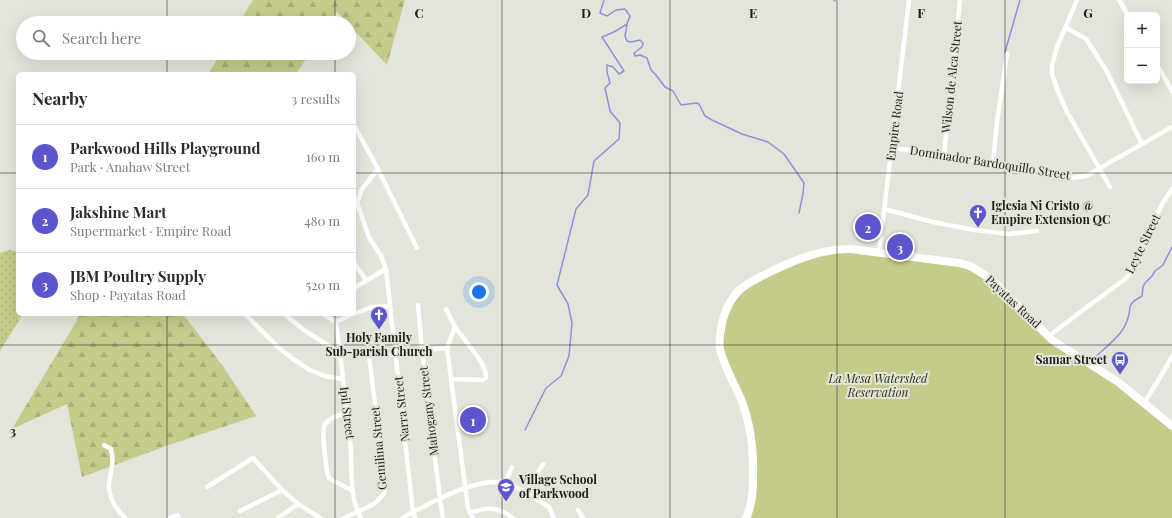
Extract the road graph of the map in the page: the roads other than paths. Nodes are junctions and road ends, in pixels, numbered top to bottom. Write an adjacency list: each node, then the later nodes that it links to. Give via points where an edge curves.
1 (910, 0): 13 (street, Empire Road)
2 (960, 0): 14 (street, Wilson de Alca Street)
3 (1076, 0): 6 (street)
4 (1119, 0): 5 (street)
5 (1126, 12)
6 (1065, 27): 12 (street, via 1086,39 1096,54); 17 (street, via 1052,65 1052,74 1066,110)
7 (1007, 54): 15 (street)
8 (1160, 70): 9 (street)
9 (1172, 91)
10 (1172, 127): 12 (street, Dominador Bardoquillo Street)
11 (356, 128): 16 (street)
12 (1142, 144): 17 (street, Dominador Bardoquillo Street)
13 (892, 149): 14 (street, Dominador Bardoquillo Street, via 920,150); 20 (street, Empire Road)
14 (944, 155): 15 (street, Dominador Bardoquillo Street)
15 (993, 163): 17 (street, Dominador Bardoquillo Street, via 1070,178 1086,176)
16 (378, 169): 22 (street); 25 (street, Narra Street, via 362,189 357,203 369,237)
17 (1099, 169): 18 (street)
18 (1110, 187)
19 (1172, 189): 38 (street, Leyte Street, via 1162,204 1130,274)
20 (884, 209): 21 (street, via 974,230 1009,234); 23 (street, Empire Road)
21 (1037, 231)
22 (416, 248)
23 (879, 253): 38 (main road, Payatas Road, via 970,266 996,284); 79 (main road, Payatas Road, via 844,249 823,252 779,267 742,287 733,296 720,329 720,349 741,400 753,445 752,497)
24 (356, 266): 26 (street)
25 (386, 269): 26 (street); 29 (street, Narra Street)
26 (366, 280): 27 (street)
27 (356, 287)
28 (418, 305): 40 (street, Mahogany Street)
29 (389, 306): 31 (street, via 372,307); 42 (street, Narra Street)
30 (446, 308): 37 (street)
31 (356, 313)
32 (247, 316): 45 (street, via 292,359 325,376)
33 (286, 316): 41 (street)
34 (326, 316): 36 (street)
35 (350, 316): 36 (street)
36 (336, 322): 41 (street, Ipil Street)
37 (455, 327): 39 (street); 46 (street, via 487,374 482,380)
38 (1049, 336): 47 (main road, Payatas Road, via 1118,382)
39 (447, 348): 40 (street); 46 (street)
40 (422, 350): 42 (street); 59 (street, Mahogany Street)
41 (340, 353): 43 (street); 45 (street, Ipil Street)
42 (396, 353): 43 (street); 64 (street, Narra Street)
43 (370, 355): 63 (street, Gemilina Street, via 385,487 384,494 374,504)
44 (1172, 356): 47 (street)
45 (342, 379): 48 (street, Ipil Street)
46 (451, 379): 55 (street)
47 (1144, 403): 49 (main road, Payatas Road)
48 (347, 411): 57 (street, Ipil Street); 57 (street, via 326,422 324,438 329,478)
49 (1172, 426)
50 (104, 445): 66 (street, via 111,449 113,462 109,493 116,508)
51 (543, 464): 58 (street)
52 (512, 467): 53 (street)
53 (505, 482): 55 (street, via 494,481); 58 (street)
54 (207, 487): 56 (street, via 253,458)
55 (466, 488): 59 (street); 65 (street, via 468,508)
56 (282, 490): 60 (street); 62 (street)
57 (353, 491): 63 (street, Ipil Street)
58 (525, 492): 77 (street, via 549,507)
59 (440, 499): 64 (street); 75 (street, Mahogany Street)
60 (298, 504): 69 (street); 70 (street)
61 (578, 510): 78 (street)
62 (240, 511)
63 (358, 511): 71 (street, Gemilina Street); 72 (street, Ipil Street)
64 (413, 512): 73 (street); 74 (street, Narra Street)
65 (472, 516): 76 (street, via 484,509 495,508)
66 (125, 518)
67 (170, 518): 68 (street, via 177,515)
68 (179, 518)
69 (278, 518)
70 (320, 518)
71 (344, 518)
72 (362, 518)
73 (402, 518)
74 (415, 518)
75 (443, 518)
76 (512, 518)
77 (554, 518)
78 (583, 518)
79 (746, 518)

